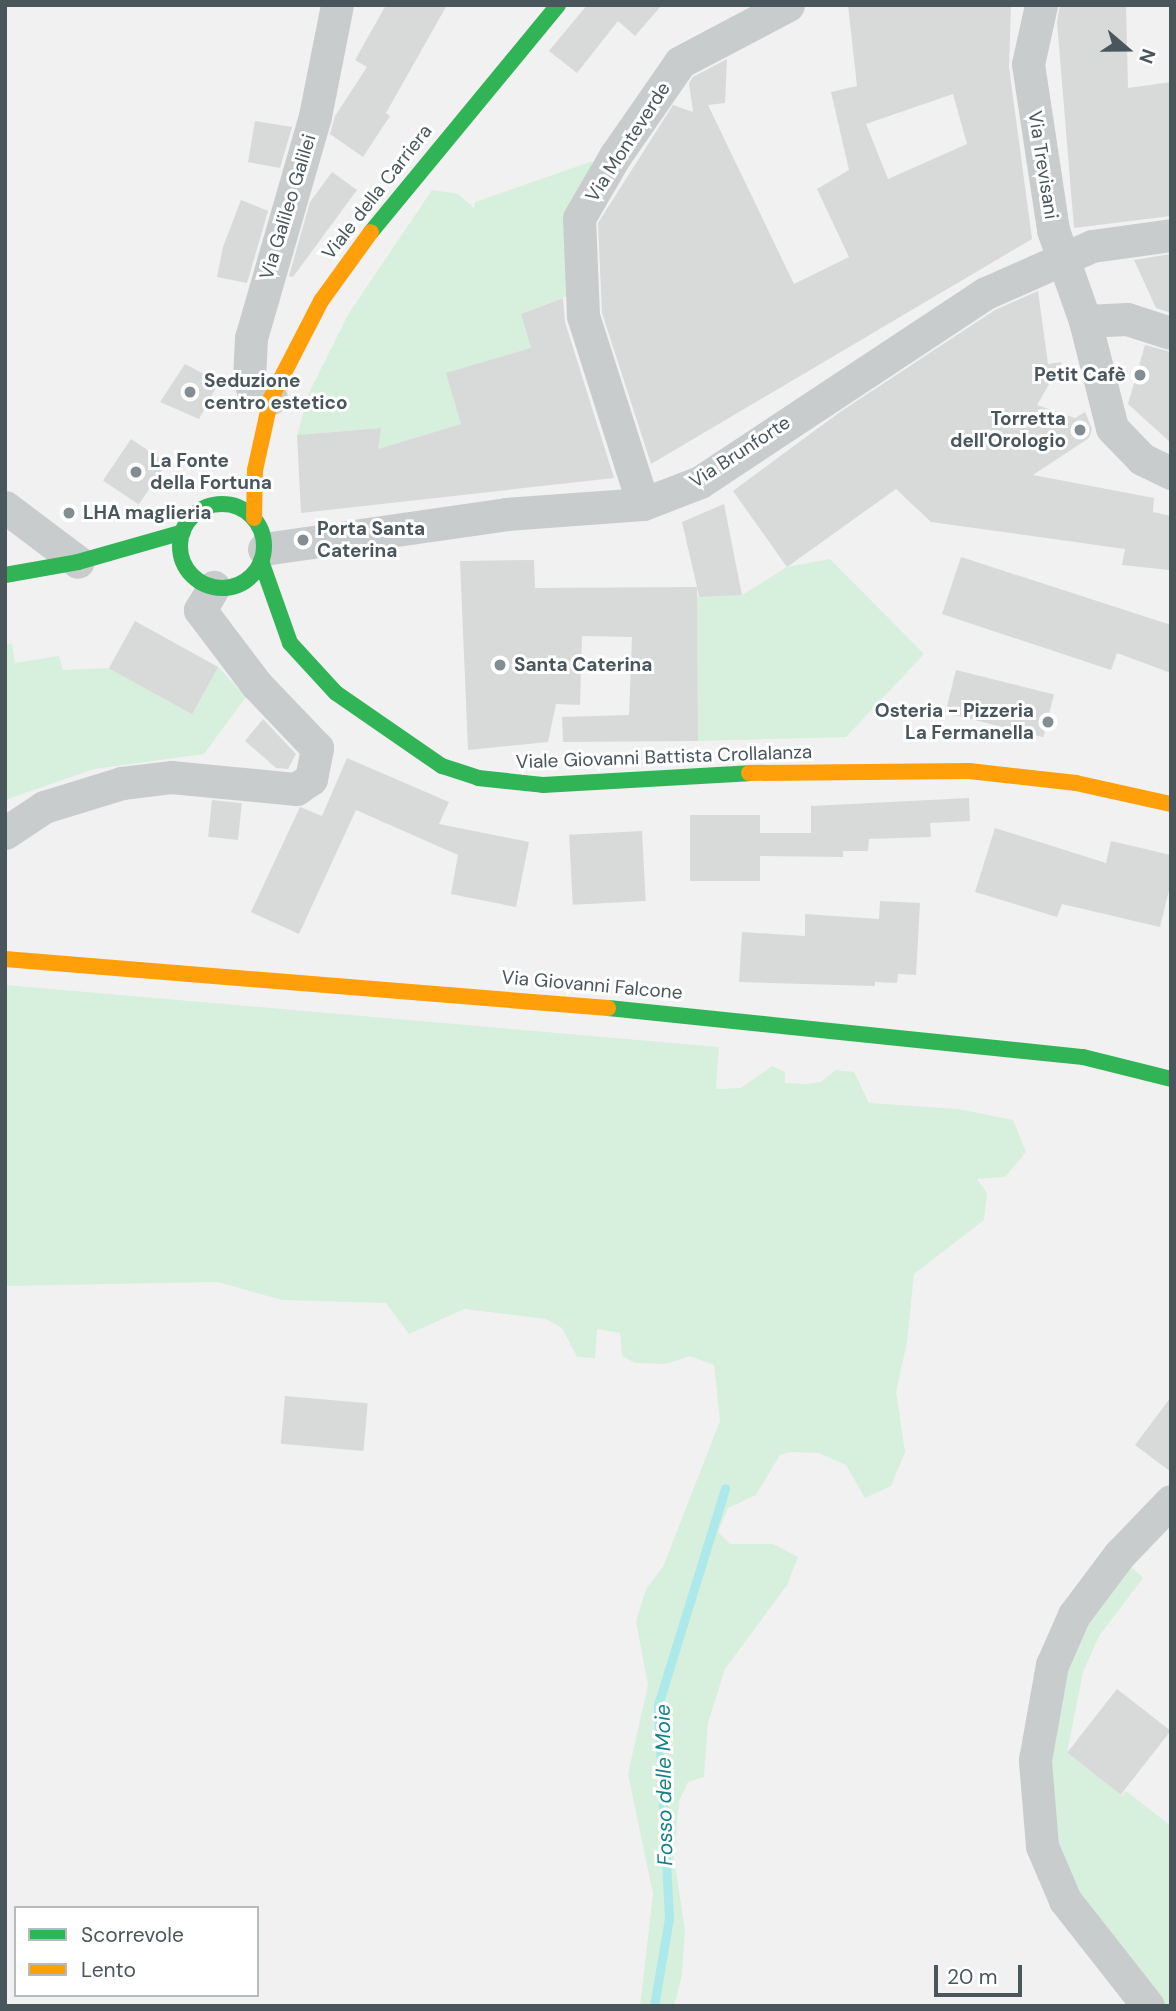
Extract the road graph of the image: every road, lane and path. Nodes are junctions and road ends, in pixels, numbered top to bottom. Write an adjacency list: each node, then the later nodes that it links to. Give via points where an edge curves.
1 (337, 5): 9 (street, Via Galileo Galilei, via 315,116 251,338 249,379)
2 (558, 5): 9 (main road, Viale della Carriera, via 360,245 321,301)
3 (788, 5): 13 (street, Via Monteverde, via 680,62 579,218 583,316)
4 (1041, 5): 6 (street, Via Trevisani, via 1028,64 1053,230)
5 (1171, 235): 6 (street, Via Brunforte)
6 (1068, 255): 7 (street, Via Trevisani); 13 (street, Via Brunforte, via 986,293 700,482)
7 (1086, 321): 8 (street, via 1127,318); 11 (street, Via Trevisani, via 1112,428 1142,459)
8 (1171, 333)
9 (267, 412): 10 (main road, Viale della Carriera); 17 (main road, Viale della Carriera)
10 (238, 467)
11 (1171, 473)
12 (225, 486): 14 (main road)
13 (643, 504): 17 (street, Via Brunforte, via 506,514)
14 (213, 505): 16 (main road, via 190,519); 17 (main road, via 235,506)
15 (5, 507): 18 (street)
16 (183, 532): 18 (main road); 22 (main road, via 181,554)
17 (260, 543): 22 (main road, via 248,579); 23 (main road, Viale Giovanni Battista Crollalanza)
18 (78, 562): 19 (main road); 21 (main road)
19 (127, 566)
20 (166, 570): 22 (main road)
21 (5, 575)
22 (208, 590): 23 (main road, via 254,611); 25 (street, via 256,684 317,748 311,779 296,789 172,777 122,783 44,807)
23 (290, 643): 24 (main road, Viale Giovanni Battista Crollalanza, via 337,693 398,740 442,766 508,784 776,772 969,771 1076,783)
24 (1171, 804)
25 (5, 833)
26 (5, 959): 27 (main road, Via Giovanni Falcone, via 317,981 819,1028 1083,1057)
27 (1171, 1079)
28 (1171, 1502): 29 (street, via 1119,1555 1074,1615 1052,1665 1035,1760 1042,1846 1065,1900)
29 (1148, 2006)

